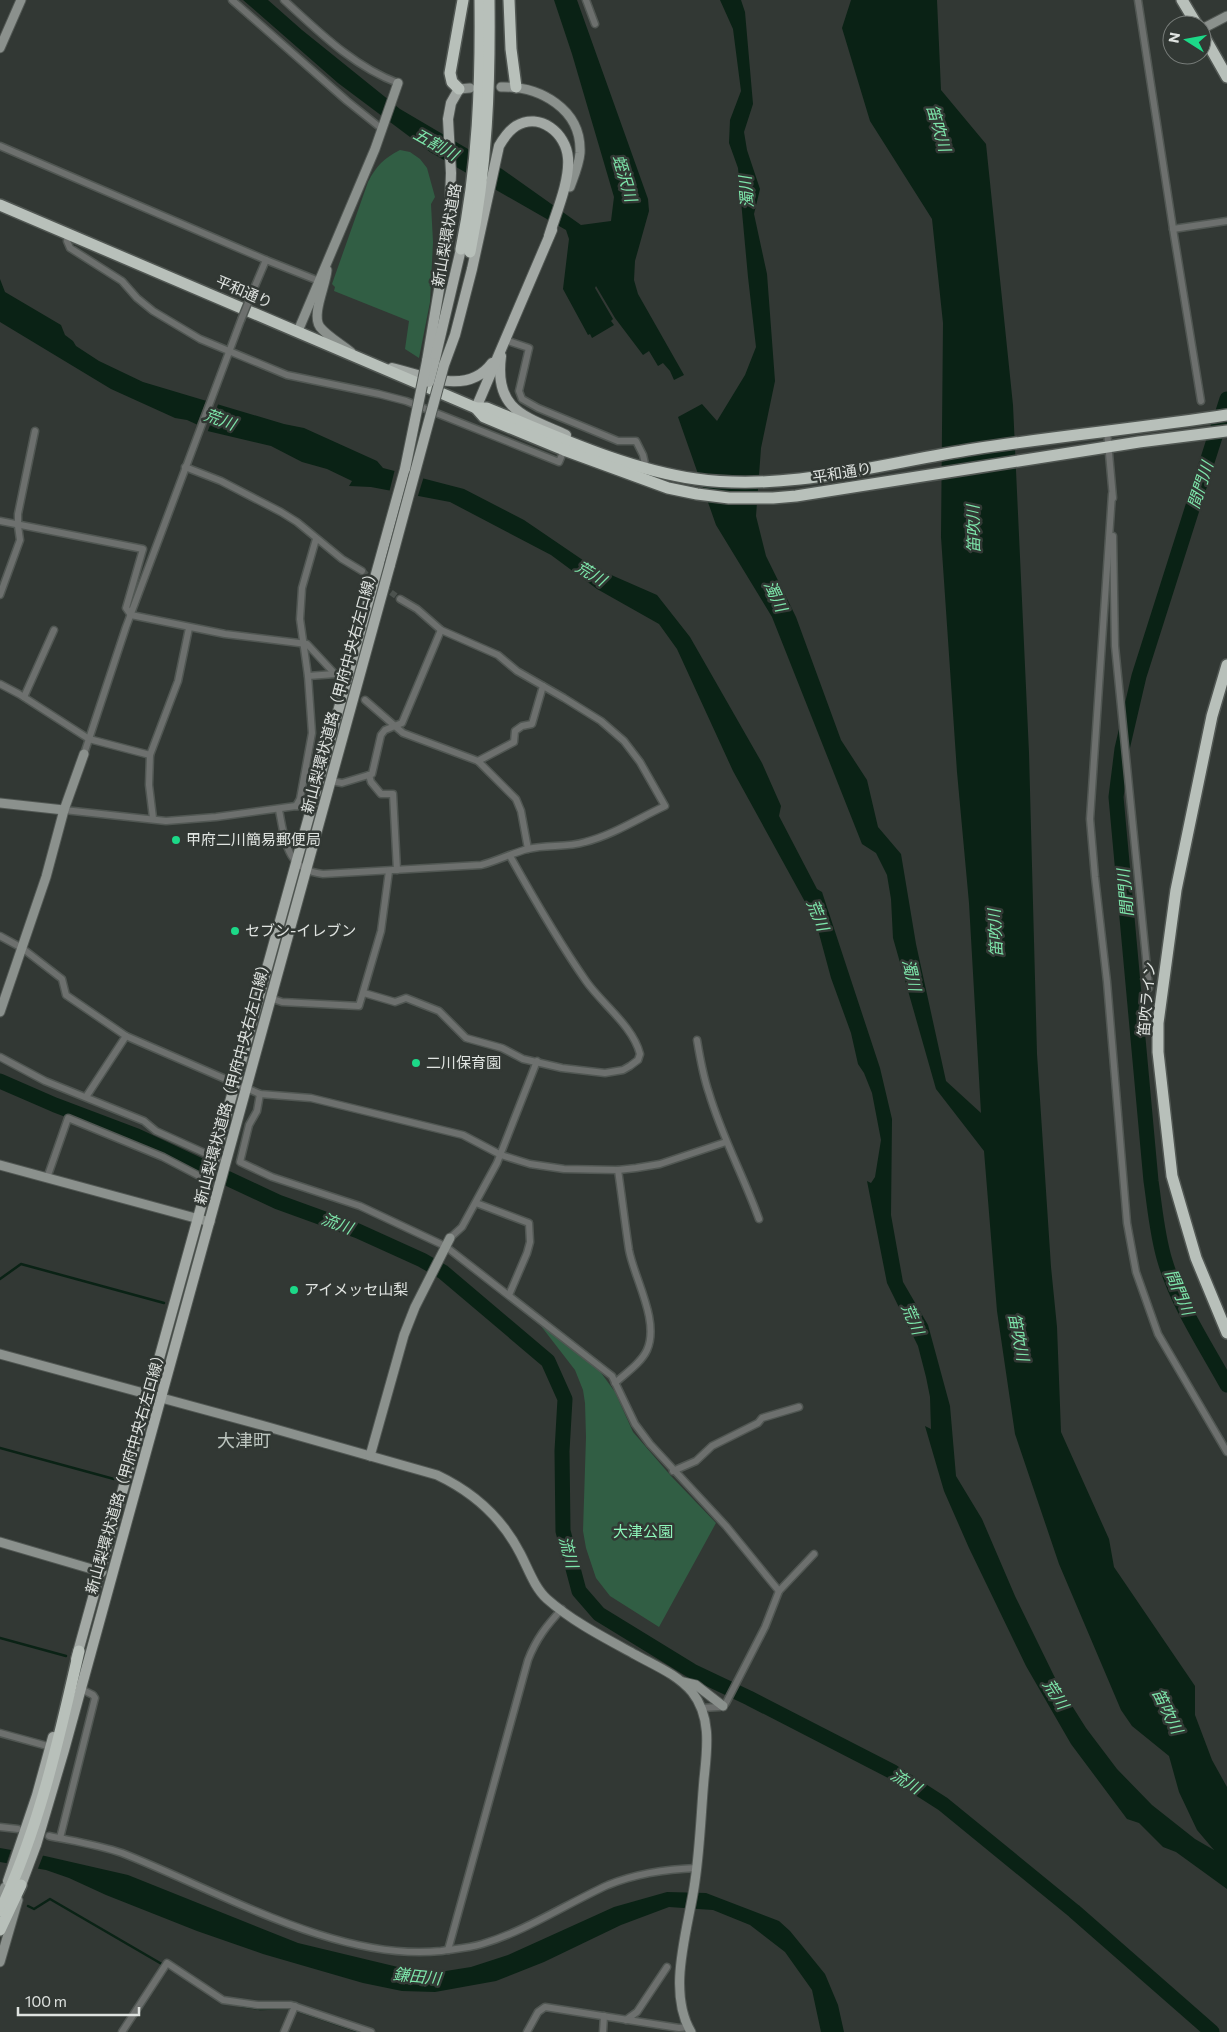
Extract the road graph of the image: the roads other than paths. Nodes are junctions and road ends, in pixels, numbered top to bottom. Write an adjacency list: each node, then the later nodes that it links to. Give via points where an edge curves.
1 (21, 0): 15 (street)
2 (232, 0): 22 (street, via 347,101)
3 (284, 0): 18 (street, via 362,64 380,76)
4 (463, 0): 21 (highway, via 450,73 452,82)
5 (480, 0): 24 (highway)
6 (490, 0): 24 (highway, via 489,67)
7 (509, 0): 20 (highway)
8 (586, 0): 14 (street)
9 (1138, 0): 30 (street)
10 (1182, 0): 11 (highway)
11 (1191, 15)
12 (1227, 16): 13 (street)
13 (1212, 23)
14 (595, 24)
15 (0, 48)
16 (1212, 51): 17 (highway)
17 (1227, 77)
18 (398, 82): 22 (street)
19 (501, 87): 20 (street)
20 (516, 87): 25 (street, via 559,104 575,126 580,152)
21 (464, 88): 40 (main road, via 451,103 448,119 451,204)
22 (383, 126): 33 (street)
23 (0, 146): 34 (street)
24 (481, 147): 26 (highway)
25 (570, 187): 27 (main road)
26 (481, 189): 27 (main road, via 503,138 521,124 542,124 554,130 568,155); 32 (highway, 新山梨環状道路); 40 (main road, via 466,296)
27 (561, 201): 37 (main road)
28 (0, 205): 31 (highway, 平和通り)
29 (1227, 220): 30 (street)
30 (1173, 229): 42 (street)
31 (68, 234): 36 (highway, 平和通り); 38 (street, via 70,248 122,281 152,311)
32 (466, 250): 40 (main road, 新山梨環状道路（甲府中央右左口線）)
33 (328, 259): 35 (street); 39 (street, via 326,283 316,311 317,321 322,330)
34 (266, 260): 35 (street); 38 (street, bridge)
35 (319, 281): 36 (street)
36 (298, 331): 39 (highway, 平和通り)
37 (505, 340): 41 (main road, via 490,365 479,376 467,381 446,381); 43 (main road); 50 (main road, via 500,379 503,394 511,405 534,420); 52 (street, via 529,348 519,391 522,399 618,440 636,442)
38 (229, 354): 49 (street, via 287,375 406,401 559,462); 51 (street)
39 (356, 356): 41 (highway, 平和通り)
40 (435, 363): 77 (main road, 新山梨環状道路（甲府中央右左口線）, bridge, via 390,565); 80 (main road, 新山梨環状道路（甲府中央右左口線）, bridge)
41 (375, 364): 43 (highway, 平和通り)
42 (1201, 401)
43 (476, 408): 49 (highway, 平和通り, via 484,417); 50 (highway, 平和通り, via 488,408)
44 (1227, 415): 46 (highway, 平和通り)
45 (35, 431): 55 (street)
46 (1102, 431): 48 (street); 52 (highway, 平和通り, via 838,473 756,482 696,479)
47 (1227, 431): 48 (highway, 平和通り)
48 (1104, 448): 49 (highway, 平和通り, via 840,489 749,499 675,490); 53 (street)
49 (564, 450)
50 (600, 452): 52 (highway, 平和通り)
51 (186, 464): 56 (street, via 282,512); 60 (street)
52 (646, 468)
53 (1112, 494): 92 (street, via 1115,646); 123 (street, via 1090,819 1128,1223 1136,1272 1158,1334)
54 (0, 521): 55 (street)
55 (18, 526): 58 (street, via 20,540); 60 (street, via 143,549 126,608)
56 (316, 539): 57 (street); 64 (street, via 302,588)
57 (362, 571)
58 (0, 595)
59 (400, 598): 63 (street)
60 (131, 615): 61 (street); 72 (street)
61 (189, 628): 64 (street); 74 (street, via 178,681)
62 (54, 630): 69 (street)
63 (441, 630): 68 (street, via 498,655); 71 (street, via 405,717)
64 (302, 643): 66 (street); 66 (street, via 307,644 335,674)
65 (1227, 665): 117 (highway, 笛吹ライン, via 1212,716 1176,890 1158,1023 1158,1052 1172,1176 1196,1258)
66 (308, 676): 79 (street, via 312,733)
67 (0, 684): 69 (street)
68 (543, 686): 75 (street, via 532,724 515,732 514,742); 84 (street, via 601,721 624,741 665,806 584,843)
69 (24, 697): 72 (street)
70 (365, 700): 71 (street)
71 (395, 727): 75 (street, via 403,733); 76 (street, via 381,735)
72 (89, 739): 73 (street); 74 (street)
73 (84, 754): 81 (street)
74 (150, 754): 83 (street, via 148,777)
75 (478, 761): 84 (street, via 516,798)
76 (370, 775): 77 (street, via 342,783); 87 (street, via 371,782 381,794 393,794)
77 (331, 782): 88 (main road, 新山梨環状道路（甲府中央右左口線）)
78 (0, 803): 81 (street)
79 (296, 806): 80 (street); 82 (street)
80 (311, 807): 86 (main road, 新山梨環状道路（甲府中央右左口線）)
81 (64, 810): 83 (street); 91 (street)
82 (279, 810): 83 (street, via 166,821); 86 (street, via 287,851)
83 (153, 818)
84 (528, 849): 85 (street)
85 (510, 856): 87 (street, via 481,865); 99 (street, via 556,936 587,983 616,1014 640,1054 638,1060 623,1070 605,1073 562,1068)
86 (296, 861): 88 (street); 100 (main road, 新山梨環状道路（甲府中央右左口線）)
87 (397, 870): 89 (street)
88 (307, 871): 89 (street, via 323,874); 94 (main road, 新山梨環状道路（甲府中央右左口線）)
89 (388, 871): 93 (street, via 381,931)
90 (0, 936): 91 (street)
91 (22, 948): 95 (street); 96 (street, via 62,980 66,995)
92 (1149, 988)
93 (364, 993): 94 (street, via 359,1006 282,1002); 99 (street, via 395,1002 406,998 440,1010 466,1038)
94 (270, 998): 100 (main road, 新山梨環状道路（甲府中央右左口線）)
95 (0, 1012)
96 (126, 1036): 100 (street); 102 (street)
97 (697, 1040): 103 (street, via 709,1094)
98 (0, 1057): 102 (street, via 45,1081)
99 (537, 1061): 104 (street)
100 (241, 1086): 101 (street); 105 (main road, 新山梨環状道路（甲府中央右左口線）); 107 (main road, 新山梨環状道路（甲府中央右左口線）)
101 (260, 1094): 104 (street, via 312,1098 463,1135); 115 (street, via 240,1162 272,1177 360,1206)
102 (86, 1097): 105 (street, via 144,1121 156,1131)
103 (726, 1142): 108 (street, via 660,1164); 113 (street)
104 (501, 1155): 108 (street, via 548,1167); 111 (street)
105 (214, 1160): 107 (street); 110 (main road, 新山梨環状道路（甲府中央右左口線）)
106 (0, 1165): 109 (street)
107 (225, 1165): 114 (main road, 新山梨環状道路（甲府中央右左口線）)
108 (618, 1170): 119 (street, via 630,1252 647,1307 650,1336 648,1349 642,1358)
109 (47, 1178): 110 (street, via 68,1118); 112 (street)
110 (210, 1179): 112 (main road, 新山梨環状道路（甲府中央右左口線）)
111 (476, 1203): 115 (street, via 462,1227); 116 (street, via 529,1222 527,1253)
112 (199, 1219): 114 (street); 120 (main road, 新山梨環状道路（甲府中央右左口線）)
113 (759, 1219)
114 (210, 1222): 121 (main road, 新山梨環状道路（甲府中央右左口線）)
115 (448, 1242): 116 (street); 124 (street, via 404,1335)
116 (509, 1295): 119 (street, via 612,1376)
117 (1227, 1333)
118 (0, 1354): 120 (street)
119 (615, 1383): 125 (street, via 634,1424)
120 (149, 1394): 121 (street); 128 (main road, 新山梨環状道路（甲府中央右左口線）)
121 (162, 1398): 124 (street); 133 (main road, 新山梨環状道路（甲府中央右左口線）)
122 (799, 1406): 125 (street, via 762,1418 712,1446 696,1461)
123 (1227, 1452)
124 (370, 1456): 130 (street, via 437,1475 467,1491 500,1522 546,1598)
125 (673, 1470): 129 (street, via 726,1526)
126 (0, 1542): 128 (street)
127 (814, 1554): 129 (street)
128 (102, 1572): 131 (main road, 新山梨環状道路（甲府中央右左口線）)
129 (778, 1591): 134 (street, via 766,1627)
130 (562, 1609): 132 (street, via 592,1632); 147 (street, via 534,1644 528,1660)
131 (79, 1651): 137 (main road, 新山梨環状道路（甲府中央右左口線）); 142 (highway)
132 (683, 1682): 134 (street, via 696,1685); 135 (street)
133 (81, 1689): 141 (street, via 95,1698); 142 (main road, 新山梨環状道路（甲府中央右左口線）)
134 (724, 1706): 135 (street)
135 (701, 1708): 143 (street, via 707,1744)
136 (0, 1733): 137 (street)
137 (51, 1747): 142 (main road, 新山梨環状道路（甲府中央右左口線）)
138 (0, 1827): 139 (street)
139 (18, 1829)
140 (49, 1836): 141 (street)
141 (60, 1838): 147 (street, via 120,1852 265,1915 326,1936 384,1949 415,1952)
142 (29, 1843): 144 (highway)
143 (697, 1868): 147 (street, via 634,1876 502,1936); 153 (street, via 679,1985 680,2004)
144 (8, 1886): 145 (highway); 146 (highway); 148 (street, via 14,1916)
145 (0, 1911)
146 (0, 1930)
147 (448, 1950)
148 (0, 1962)
149 (667, 1967): 152 (street, via 637,2012)
150 (294, 2008): 154 (street, via 224,2000 165,1966); 155 (street); 156 (street)
151 (604, 2016): 152 (street); 157 (street, via 544,2007); 158 (street)
152 (626, 2020): 153 (street)
153 (689, 2029)
154 (122, 2032)
155 (284, 2032)
156 (371, 2032)
157 (527, 2032)
158 (603, 2032)

